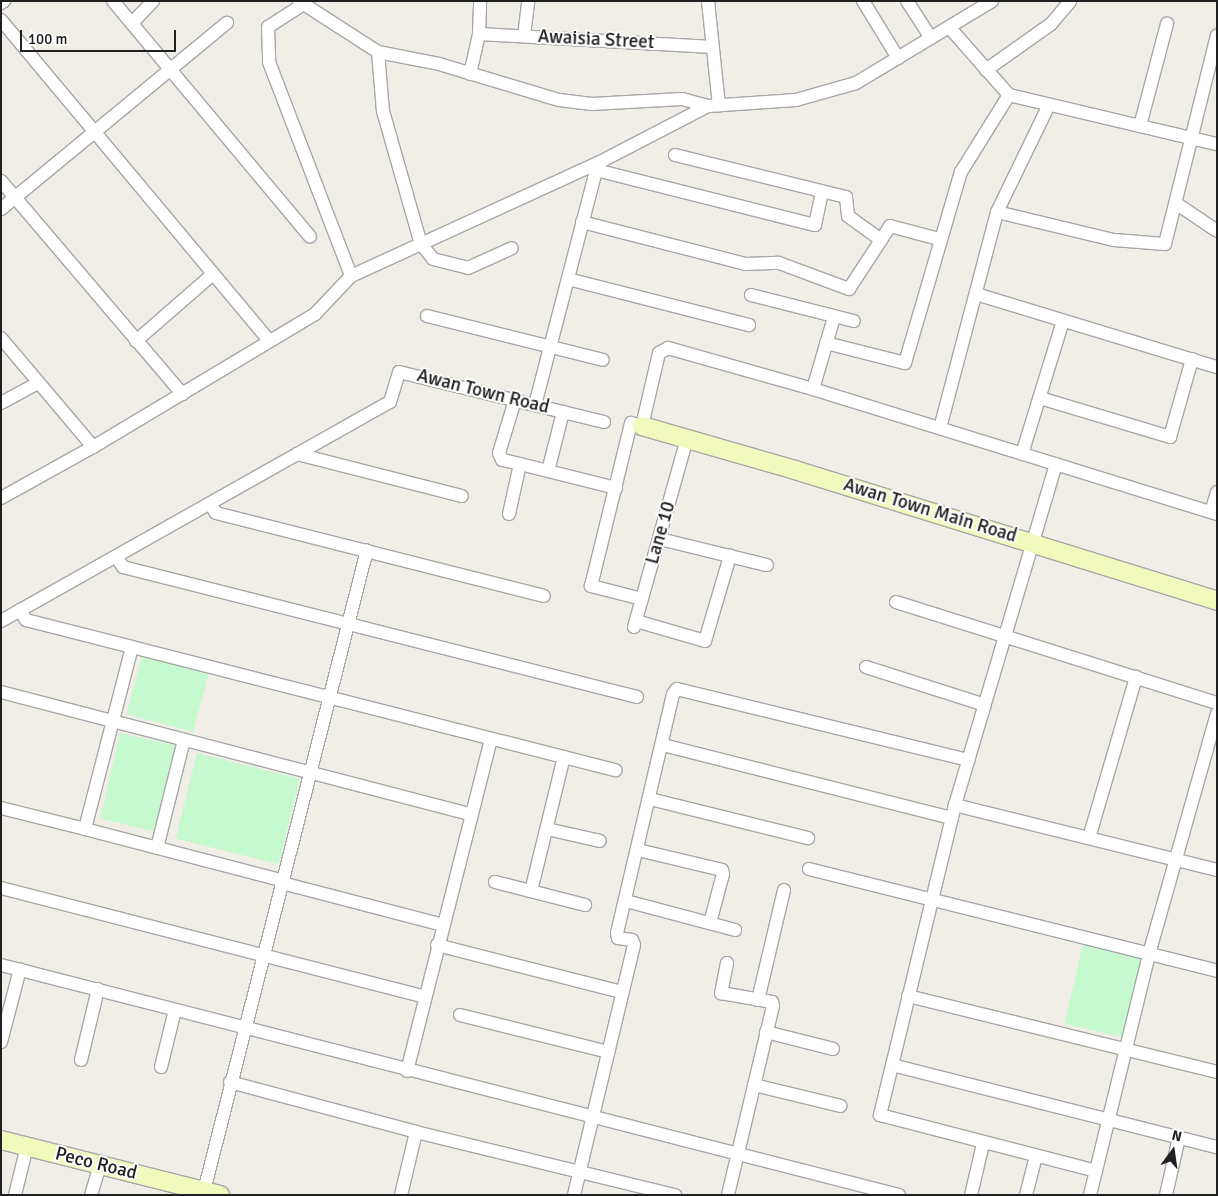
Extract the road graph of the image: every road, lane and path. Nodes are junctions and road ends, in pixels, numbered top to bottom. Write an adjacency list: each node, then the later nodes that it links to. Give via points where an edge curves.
1 (113, 1): 12 (street)
2 (153, 1): 12 (street)
3 (480, 1): 16 (street)
4 (528, 1): 18 (street)
5 (708, 1): 20 (street)
6 (864, 1): 22 (street)
7 (907, 1): 19 (street)
8 (992, 1): 15 (street)
9 (1070, 1): 24 (street, via 1051,24)
10 (301, 3): 21 (street); 49 (street, via 268,26 269,62)
11 (1, 20): 30 (street)
12 (132, 23): 23 (street)
13 (227, 23): 23 (street)
14 (1168, 24): 29 (street)
15 (949, 27): 19 (street); 24 (street)
16 (479, 34): 18 (street, Awaisia Street); 25 (street)
17 (1217, 35): 31 (street)
18 (524, 36): 20 (street, Awaisia Street)
19 (931, 38): 22 (street)
20 (713, 47): 28 (street)
21 (378, 52): 25 (street); 46 (street, via 383,111)
22 (898, 58): 28 (street, via 856,83 796,100)
23 (171, 70): 30 (street); 43 (street)
24 (986, 70): 26 (street)
25 (470, 74): 28 (street, via 559,100 592,104 682,99)
26 (1008, 95): 27 (street); 45 (street, via 961,172)
27 (1049, 104): 29 (street); 40 (street)
28 (714, 105): 34 (street)
29 (1140, 126): 31 (street)
30 (94, 133): 37 (street); 48 (street)
31 (1193, 138): 32 (street); 38 (street)
32 (1217, 144)
33 (675, 155): 36 (street)
34 (597, 166): 36 (street, via 815,224); 41 (street); 46 (street)
35 (1, 181): 37 (street)
36 (822, 192): 44 (street, via 846,197 848,216)
37 (15, 197): 39 (street); 59 (street)
38 (1177, 204): 40 (street, via 1168,240 1161,245 1114,240); 42 (street)
39 (1, 209)
40 (997, 212): 51 (street)
41 (582, 222): 44 (street, via 746,264 779,263 849,289); 50 (street)
42 (1217, 231)
43 (310, 237)
44 (881, 240): 45 (street, via 890,226)
45 (939, 240): 61 (street, via 905,363)
46 (421, 244): 47 (street, via 433,259 468,268); 49 (street)
47 (512, 248)
48 (213, 274): 59 (street); 60 (street)
49 (351, 276): 60 (street, via 315,314)
50 (568, 279): 57 (street); 62 (street)
51 (976, 294): 56 (street); 76 (street)
52 (751, 295): 54 (street)
53 (427, 316): 62 (street)
54 (834, 317): 55 (street); 61 (street)
55 (854, 321)
56 (1063, 321): 64 (street); 69 (street)
57 (748, 325)
58 (1, 338): 66 (street)
59 (136, 341): 68 (street)
60 (269, 341): 68 (street)
61 (826, 343): 67 (street)
62 (550, 347): 63 (street); 72 (street)
63 (603, 360)
64 (1192, 360): 65 (street); 69 (street, via 1170,437)
65 (1217, 367)
66 (38, 383): 71 (street); 78 (street)
67 (813, 389): 75 (street, via 663,349); 76 (street)
68 (182, 394): 78 (street)
69 (1040, 398): 80 (street)
70 (514, 400): 72 (street, Awan Town Road); 79 (street, Awan Town Road, via 399,372 390,402); 81 (street, via 499,452 502,460)
71 (1, 403)
72 (535, 405): 73 (street, Awan Town Road)
73 (563, 412): 74 (street, Awan Town Road); 83 (street)
74 (604, 422)
75 (642, 426): 77 (street, Awan Town Main Road); 84 (street, via 631,423)
76 (940, 428): 80 (street)
77 (687, 438): 91 (street, Lane 10); 92 (street, Awan Town Main Road)
78 (93, 448): 87 (street)
79 (297, 454): 86 (street); 88 (street)
80 (1022, 454): 82 (street)
81 (520, 464): 83 (street); 90 (street)
82 (1056, 464): 89 (street); 92 (street)
83 (548, 471): 84 (street)
84 (616, 488): 98 (street, via 591,586)
85 (1217, 492): 89 (street)
86 (462, 496)
87 (1, 498)
88 (210, 505): 93 (street, via 216,513); 95 (street)
89 (1214, 513)
90 (509, 514)
91 (660, 539): 94 (street); 98 (street, Lane 10)
92 (1034, 544): 99 (street, Awan Town Main Road); 104 (street)
93 (367, 550): 97 (street); 103 (street)
94 (730, 556): 96 (street); 98 (street, Lane 10, via 705,641 635,624)
95 (117, 558): 101 (street); 103 (street, via 123,567)
96 (767, 565)
97 (544, 596)
98 (642, 599)
99 (1217, 601)
100 (896, 602): 104 (street)
101 (20, 610): 102 (street); 105 (street, via 26,620)
102 (1, 621)
103 (349, 625): 109 (street); 110 (street)
104 (1006, 635): 107 (street); 112 (street)
105 (132, 647): 110 (street); 114 (street)
106 (866, 667): 112 (street)
107 (1136, 677): 111 (street); 130 (street)
108 (1, 692): 114 (street)
109 (637, 697)
110 (330, 698): 115 (street); 121 (street)
111 (1217, 703)
112 (985, 705): 119 (street)
113 (1217, 713): 134 (street)
114 (114, 721): 116 (street); 127 (street)
115 (491, 739): 118 (street); 125 (street)
116 (184, 740): 121 (street); 132 (street)
117 (663, 746): 119 (street, via 673,694 682,688); 122 (street); 126 (street)
118 (564, 757): 120 (street); 128 (street)
119 (968, 760): 123 (street)
120 (616, 770)
121 (310, 772): 125 (street); 137 (street)
122 (650, 799): 129 (street); 133 (street)
123 (955, 805): 126 (street); 130 (street)
124 (1, 808): 127 (street)
125 (470, 814): 146 (street)
126 (952, 818): 143 (street)
127 (85, 829): 132 (street)
128 (547, 829): 131 (street); 141 (street)
129 (808, 838)
130 (1089, 838): 134 (street)
131 (600, 842)
132 (157, 848): 137 (street)
133 (638, 850): 142 (street); 145 (street, via 722,870 724,874)
134 (1174, 859): 136 (street); 150 (street)
135 (809, 869): 143 (street)
136 (1217, 870)
137 (283, 882): 146 (street); 149 (street)
138 (495, 882): 141 (street)
139 (1, 888): 149 (street)
140 (784, 890): 159 (street)
141 (531, 891): 144 (street)
142 (626, 900): 145 (street); 156 (street, via 617,936 632,940 634,945)
143 (931, 900): 150 (street); 157 (street)
144 (585, 905)
145 (710, 923): 147 (street)
146 (443, 925): 148 (street)
147 (735, 930)
148 (437, 945): 156 (street); 158 (street)
149 (264, 954): 158 (street); 162 (street)
150 (1149, 954): 154 (street); 166 (street)
151 (727, 963): 159 (street, via 721,992)
152 (1, 965): 153 (street)
153 (20, 969): 155 (street); 164 (street)
154 (1217, 971)
155 (98, 989): 160 (street); 168 (street)
156 (622, 992): 167 (street)
157 (908, 996): 166 (street); 169 (street)
158 (425, 997): 171 (street)
159 (758, 1000): 163 (street, via 772,1004)
160 (175, 1010): 162 (street); 170 (street)
161 (460, 1015): 167 (street)
162 (246, 1028): 171 (street); 173 (street)
163 (766, 1032): 165 (street); 174 (street)
164 (1, 1042)
165 (833, 1049)
166 (1125, 1050): 172 (street); 177 (street)
167 (608, 1052): 176 (street)
168 (81, 1060)
169 (892, 1065): 177 (street); 181 (street, via 880,1115)
170 (161, 1067)
171 (407, 1071): 176 (street)
172 (1217, 1072)
173 (230, 1082): 178 (street); 189 (street)
174 (754, 1085): 175 (street); 184 (street)
175 (840, 1106)
176 (593, 1118): 184 (street); 187 (street)
177 (1108, 1120): 179 (street); 188 (street)
178 (416, 1132): 187 (street); 192 (street)
179 (1179, 1138): 183 (street); 200 (street)
180 (1, 1140): 182 (street, Peco Road)
181 (983, 1144): 185 (street); 197 (street)
182 (27, 1146): 186 (street, Peco Road); 190 (street)
183 (1217, 1147)
184 (738, 1154): 195 (street); 196 (street)
185 (1036, 1156): 188 (street); 198 (street)
186 (100, 1164): 189 (street, Peco Road); 191 (street)
187 (580, 1171): 193 (street); 194 (street)
188 (1096, 1171): 199 (street)
189 (212, 1193)
190 (15, 1195)
191 (91, 1195)
192 (400, 1195)
193 (574, 1195)
194 (675, 1195)
195 (728, 1195)
196 (899, 1195)
197 (971, 1195)
198 (1026, 1195)
199 (1090, 1195)
200 (1166, 1195)

